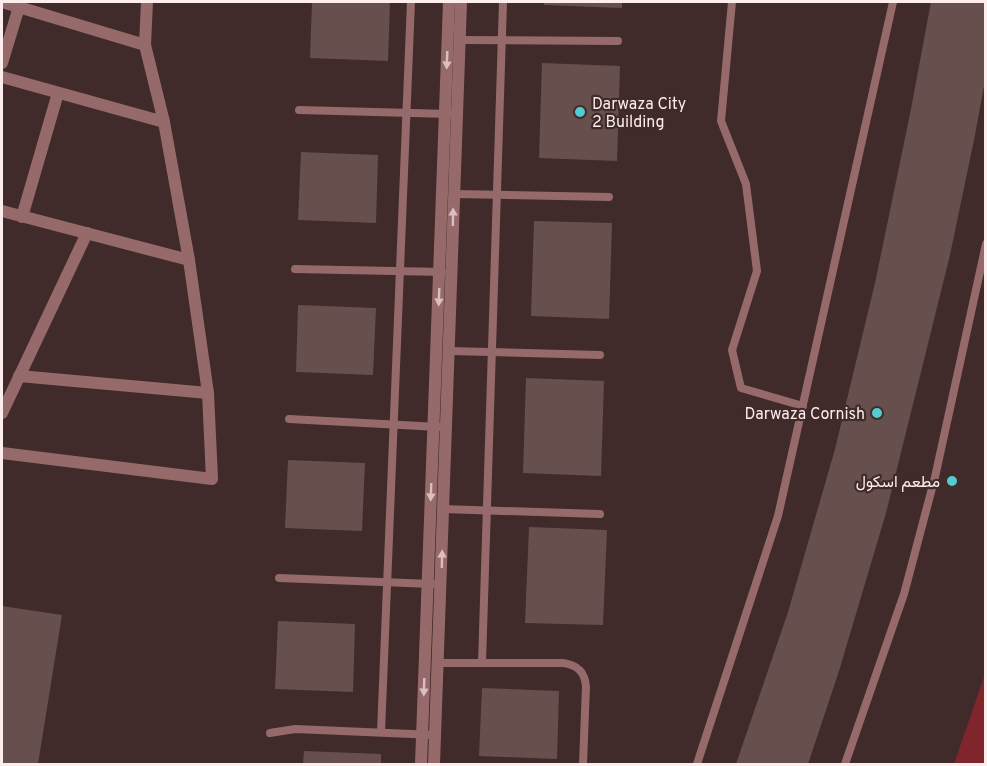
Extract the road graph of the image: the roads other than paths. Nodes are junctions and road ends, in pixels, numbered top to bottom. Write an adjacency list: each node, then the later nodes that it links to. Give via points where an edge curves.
1 (2, 2): 9 (street)
2 (147, 2): 13 (street)
3 (411, 2): 18 (lane)
4 (449, 2): 19 (street, one-way to 19)
5 (461, 2): 10 (street)
6 (503, 2): 11 (lane)
7 (732, 2): 37 (lane, via 722,121 746,184 757,271 732,350 741,388)
8 (893, 2): 37 (lane)
9 (19, 7): 13 (street); 14 (street)
10 (459, 40): 11 (lane); 19 (street)
11 (502, 40): 12 (lane); 22 (lane)
12 (618, 41)
13 (145, 45): 20 (street)
14 (2, 63)
15 (2, 77): 16 (street)
16 (58, 93): 20 (street); 25 (street)
17 (299, 110): 18 (lane)
18 (408, 113): 19 (lane); 30 (lane)
19 (450, 114): 21 (street); 31 (street)
20 (164, 122): 28 (street)
21 (453, 194): 22 (lane); 31 (street, one-way to 21)
22 (497, 196): 23 (lane); 33 (lane)
23 (609, 196)
24 (2, 211): 25 (street)
25 (22, 217): 26 (street)
26 (87, 233): 28 (street); 35 (street)
27 (986, 244): 59 (lane, via 935,477 906,584)
28 (189, 260): 36 (street)
29 (295, 269): 30 (lane)
30 (401, 271): 31 (lane); 40 (lane)
31 (446, 272): 32 (street); 41 (street, one-way to 41)
32 (449, 351): 33 (lane); 41 (street)
33 (493, 352): 34 (lane); 44 (lane)
34 (600, 355)
35 (19, 376): 36 (street); 38 (street)
36 (208, 393): 42 (street, via 212,479)
37 (803, 405): 58 (lane, via 778,516)
38 (2, 413)
39 (289, 418): 40 (lane)
40 (393, 425): 41 (lane); 47 (lane)
41 (440, 427): 43 (street); 48 (street, one-way to 48)
42 (2, 453)
43 (443, 509): 44 (lane); 49 (street, one-way to 43)
44 (487, 510): 45 (lane); 51 (lane)
45 (600, 514)
46 (279, 578): 47 (lane)
47 (387, 582): 48 (lane); 52 (lane)
48 (428, 584): 49 (lane); 54 (street, one-way to 54)
49 (441, 584): 50 (street)
50 (438, 663): 51 (lane); 54 (street)
51 (482, 663): 57 (lane, via 563,663 580,669 586,687)
52 (381, 732): 53 (lane, via 295,729); 54 (lane)
53 (270, 733)
54 (429, 734): 55 (street); 56 (street)
55 (421, 765)
56 (434, 765)
57 (583, 765)
58 (697, 765)
59 (845, 765)

